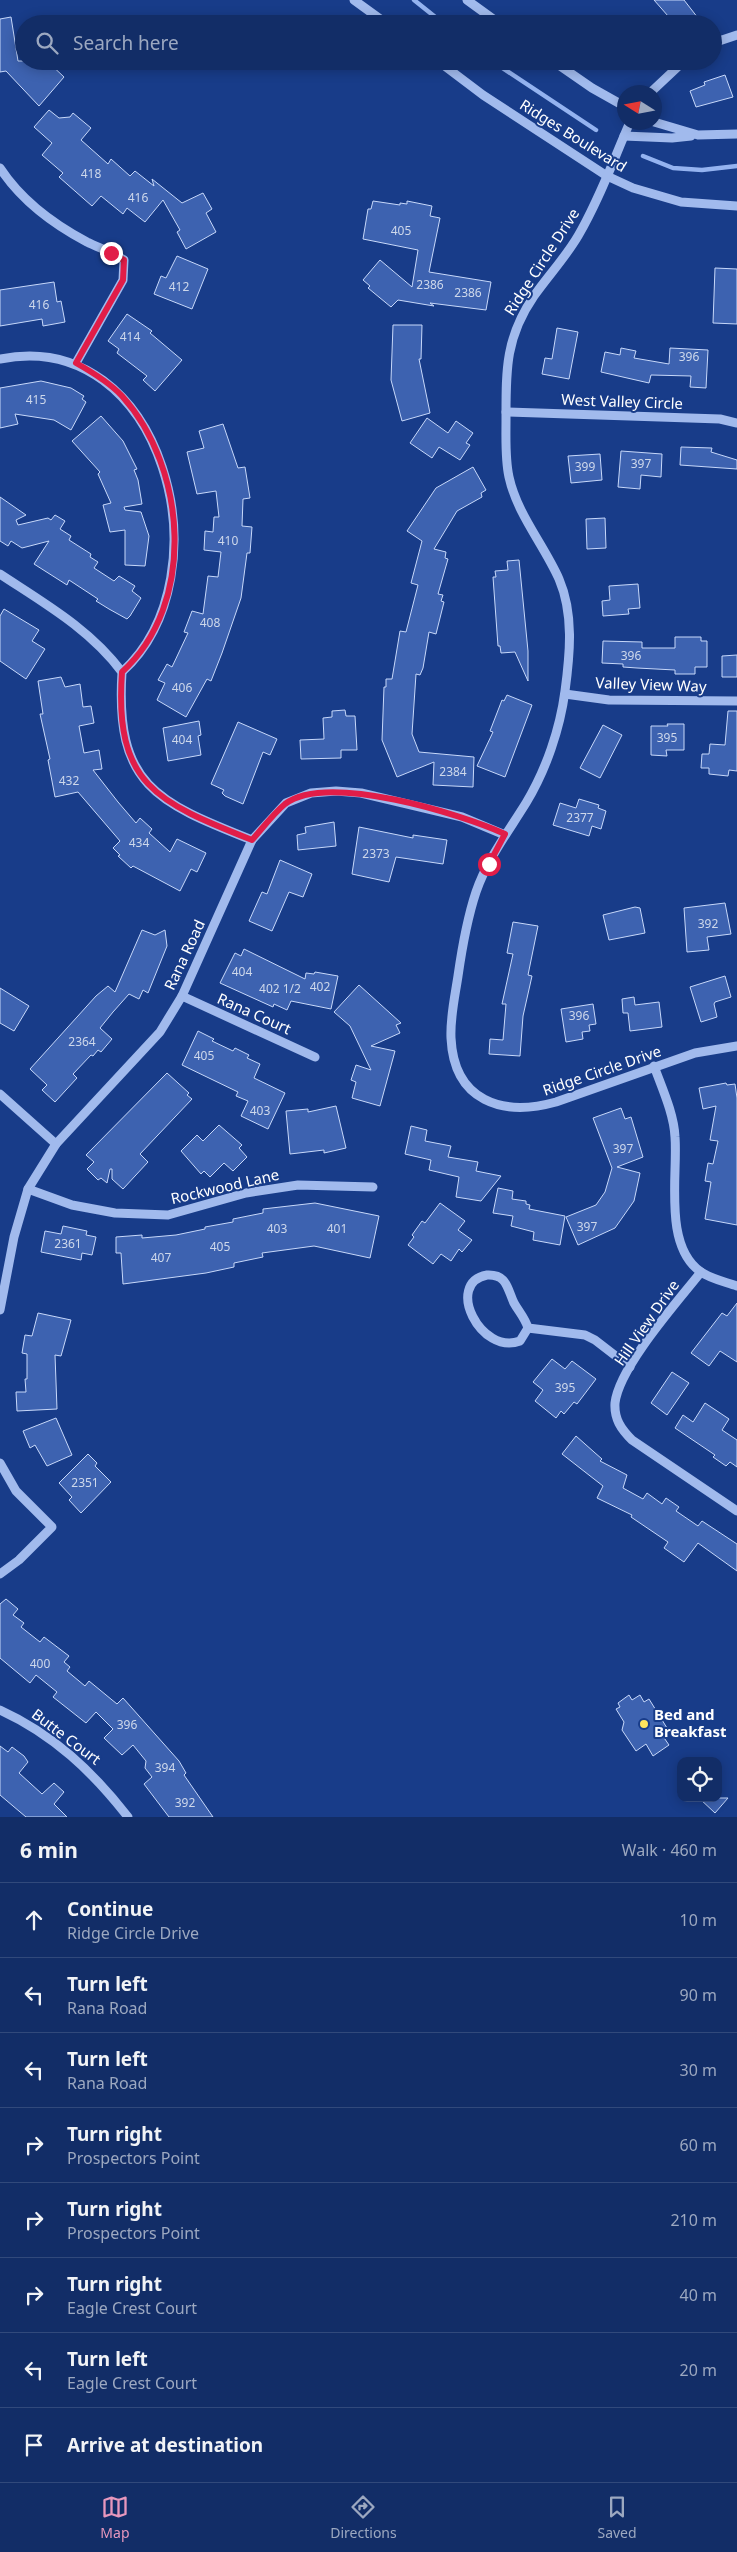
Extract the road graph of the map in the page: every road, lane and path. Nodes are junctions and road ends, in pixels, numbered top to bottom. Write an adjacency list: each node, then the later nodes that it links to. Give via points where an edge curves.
1 (354, 0): 3 (street)
2 (467, 0): 4 (street)
3 (375, 15)
4 (488, 15)
5 (737, 35): 6 (street)
6 (722, 40)
7 (450, 70): 18 (street, Ridges Boulevard)
8 (566, 70): 11 (street)
9 (674, 70): 10 (street)
10 (658, 85)
11 (617, 102)
12 (662, 124): 15 (street)
13 (627, 130): 16 (street, Ridge Circle Drive)
14 (737, 134): 15 (street)
15 (698, 135): 16 (street, via 672,138)
16 (624, 136): 18 (street, Ridge Circle Drive)
17 (0, 168): 21 (street, via 18,192 39,211 76,236 124,260 123,280)
18 (607, 176): 19 (street, Ridges Boulevard, via 681,202); 22 (street, Ridge Circle Drive, via 577,237 534,296 515,330 507,364)
19 (737, 206)
20 (0, 358): 21 (street, via 38,355)
21 (76, 363): 25 (street, via 112,386 140,420 163,470 173,517 172,564 163,611 140,654)
22 (506, 412): 23 (street, West Valley Circle, via 720,419); 26 (street, Ridge Circle Drive, via 506,449 514,491 559,578 566,600 570,643)
23 (737, 423)
24 (0, 574): 25 (street, via 74,624)
25 (122, 672): 29 (street, via 123,732 132,762 144,781 182,811)
26 (564, 694): 27 (street, Valley View Way, via 609,700); 28 (street, Ridge Circle Drive, via 543,769)
27 (737, 701)
28 (505, 834): 29 (street, Rana Road, via 462,817 361,793 336,791 311,793 286,803); 33 (street, Ridge Circle Drive, via 476,892 463,944 451,1022 454,1056 462,1078 476,1095 487,1102 517,1109 556,1102)
29 (252, 840): 30 (street, Rana Road)
30 (182, 996): 32 (street, Rana Court); 35 (street, Rana Road, via 160,1032)
31 (737, 1046): 33 (street, Ridge Circle Drive, via 695,1053)
32 (315, 1057)
33 (654, 1066): 38 (street, via 675,1134 674,1217 687,1255)
34 (0, 1094): 35 (street)
35 (56, 1144): 37 (street, Rana Road)
36 (373, 1187): 37 (street, Rockwood Lane, via 298,1185 246,1193 168,1215 115,1213 72,1205)
37 (28, 1188): 40 (street, Rana Road, via 14,1237)
38 (701, 1272): 39 (street); 42 (street, Hill View Drive)
39 (737, 1286)
40 (0, 1310)
41 (528, 1328): 41 (street, via 504,1279 487,1274 474,1280 469,1289 469,1305 476,1323 486,1335 500,1341 516,1342 523,1338); 42 (street, via 585,1335)
42 (630, 1367): 44 (street, Hill View Drive, via 615,1402 616,1418 624,1432)
43 (0, 1462): 45 (street, via 16,1491 52,1527)
44 (737, 1511)
45 (0, 1574)
46 (0, 1710): 47 (street, Butte Court, via 49,1738 82,1764)
47 (128, 1817)

